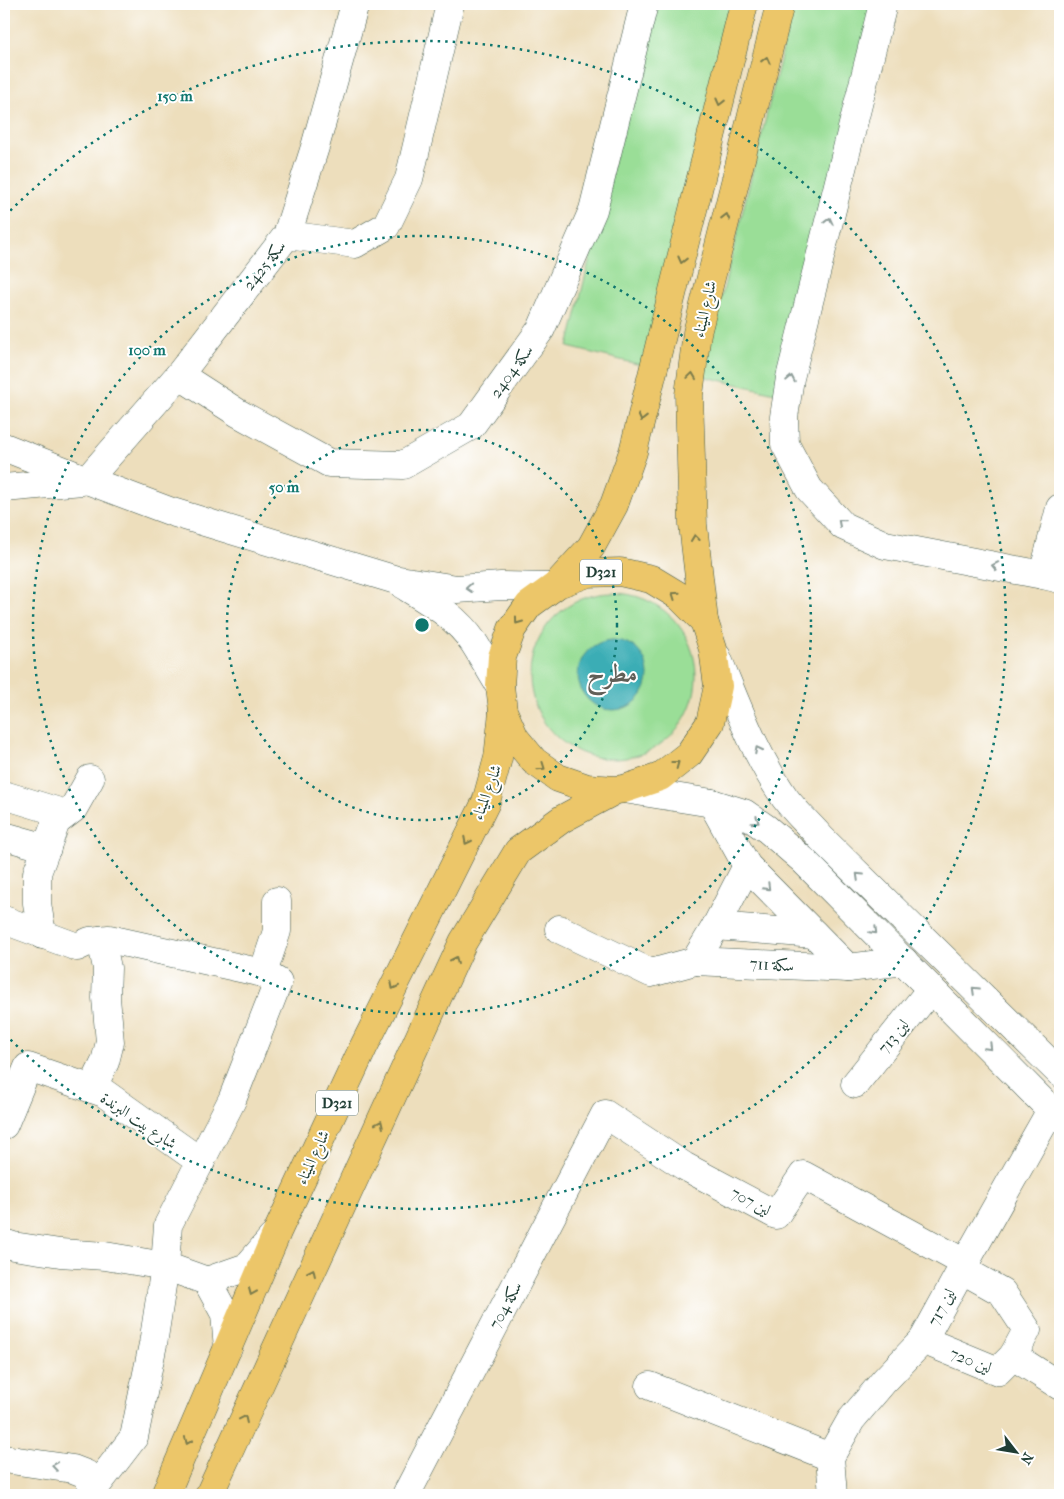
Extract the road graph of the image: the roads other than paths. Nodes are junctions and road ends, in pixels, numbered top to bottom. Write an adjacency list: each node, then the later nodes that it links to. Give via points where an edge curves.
1 (355, 4): 7 (street, سكة 2425)
2 (450, 4): 7 (street, via 410,179 386,226 355,244)
3 (644, 4): 8 (street, سكة 2404, via 593,210 541,329 471,426 403,465 329,463 238,414)
4 (744, 4): 15 (main road, شارع الميناء / D321, one-way to 15, via 634,452 614,505 591,547)
5 (780, 4): 16 (main road, شارع الميناء / D321, one-way to 5, via 693,524 689,395 697,333)
6 (883, 4): 13 (street, one-way to 6, via 885,545 843,526 808,489 785,444 784,417 790,378)
7 (288, 235): 8 (street, سكة 2425)
8 (179, 375): 10 (street, سكة 2425)
9 (4, 447): 10 (street)
10 (87, 480): 11 (street); 14 (street, via 172,512)
11 (4, 488)
12 (1060, 508): 13 (street)
13 (1052, 577)
14 (393, 579): 15 (street, one-way to 14, via 458,589); 18 (street, via 435,604 456,622 473,642)
15 (555, 585): 16 (main road, D321, one-way to 15, via 679,596 651,580 620,572 588,573); 18 (main road, D321, one-way to 18, via 529,606 512,629 502,657)
16 (704, 621): 17 (main road, D321)
17 (714, 649): 20 (main road, D321, one-way to 17, via 660,777 690,754 710,723 718,686); 39 (street, one-way to 17, via 821,838 786,799 745,724)
18 (501, 699): 20 (main road, D321, one-way to 20, via 515,738 534,761 558,778 587,788); 46 (main road, شارع الميناء / D321, one-way to 46, via 498,758 486,802 363,1048)
19 (90, 779): 23 (street, via 73,809)
20 (620, 789): 22 (street); 60 (main road, D321, one-way to 20, via 463,942 518,851 562,819)
21 (4, 796): 23 (street)
22 (712, 803): 26 (street); 35 (street, one-way to 35, via 744,813 767,829 804,860)
23 (66, 814): 25 (street, via 56,822)
24 (4, 836): 25 (street)
25 (46, 848): 32 (street, via 37,873)
26 (747, 866): 29 (street); 31 (street, one-way to 31)
27 (277, 901): 37 (street, via 277,931)
28 (4, 920): 32 (street)
29 (716, 926): 31 (street, 711 سكة); 34 (street)
30 (559, 930): 34 (street, 711 سكة, via 651,973)
31 (814, 934): 36 (street)
32 (42, 936): 33 (street, via 77,947)
33 (101, 940): 37 (street, via 109,939); 41 (street, via 107,968 110,1042)
34 (695, 961): 36 (street, 711 سكة)
35 (904, 961): 36 (street, 711 سكة); 38 (street)
36 (848, 968)
37 (263, 973): 45 (street, via 278,982 232,1100)
38 (931, 989): 40 (street, 713 لين); 43 (street, one-way to 43)
39 (1060, 1073)
40 (855, 1084)
41 (92, 1089): 44 (street, شارع بيت البرندة, via 28,1067); 45 (street, شارع بيت البرندة, via 104,1093)
42 (605, 1114): 49 (street, لين 707, via 684,1166 776,1215 803,1175); 61 (street, سكة 704)
43 (1056, 1115): 49 (street, لين 717)
44 (4, 1126)
45 (201, 1162): 48 (street, via 168,1225)
46 (278, 1230): 50 (street, via 247,1267); 52 (main road, شارع الميناء / D321, one-way to 52)
47 (4, 1243): 48 (street)
48 (165, 1266): 50 (street); 58 (street, via 134,1437)
49 (963, 1266): 51 (street, لين 717); 53 (street, 720 لين, via 1002,1292 1027,1330)
50 (207, 1281): 52 (street, via 225,1314)
51 (923, 1340): 53 (street, 720 لين, via 998,1371); 56 (street, لين 717, via 851,1420)
52 (228, 1348): 59 (main road, شارع الميناء / D321, one-way to 59)
53 (1013, 1356): 55 (street, 720 لين)
54 (650, 1386): 56 (street)
55 (1060, 1386)
56 (830, 1457): 62 (street)
57 (4, 1459): 58 (street, one-way to 57, via 86,1474 73,1469)
58 (94, 1492)
59 (165, 1495)
60 (209, 1495)
61 (406, 1495)
62 (833, 1495)

